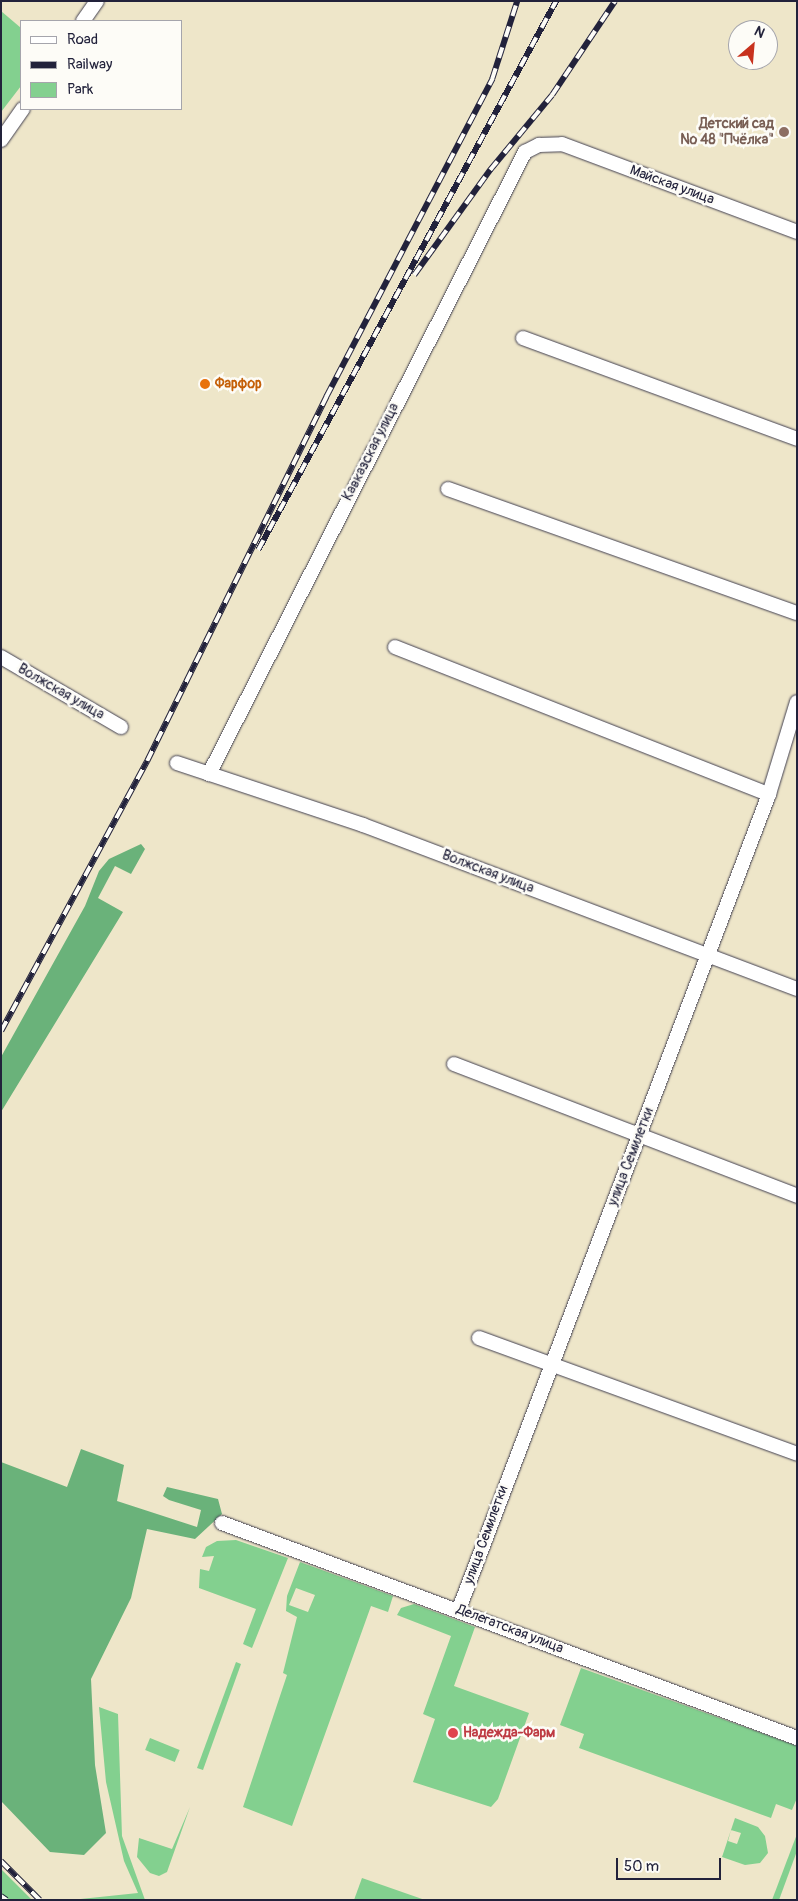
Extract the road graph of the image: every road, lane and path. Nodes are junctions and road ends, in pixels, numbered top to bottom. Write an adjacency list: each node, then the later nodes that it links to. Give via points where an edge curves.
1 (97, 1): 2 (street)
2 (84, 20)
3 (22, 110): 4 (street)
4 (1, 140)
5 (546, 143): 6 (street, Майская улица, via 569,147); 16 (street, Кавказская улица, via 531,148 515,164)
6 (797, 232)
7 (523, 338): 8 (street)
8 (797, 438)
9 (448, 489): 10 (street)
10 (797, 613)
11 (395, 647): 17 (street)
12 (1, 657): 14 (street, Волжская улица)
13 (797, 702): 17 (street, улица Семилетки)
14 (121, 727)
15 (177, 763): 16 (street, Волжская улица)
16 (209, 774): 18 (street, Волжская улица, via 372,828)
17 (770, 794): 18 (street, улица Семилетки)
18 (706, 956): 19 (street, Волжская улица); 21 (street, улица Семилетки)
19 (797, 989)
20 (454, 1064): 21 (street)
21 (640, 1135): 22 (street); 24 (street, улица Семилетки)
22 (797, 1196)
23 (479, 1338): 24 (street)
24 (552, 1363): 25 (street); 27 (street, улица Семилетки)
25 (797, 1454)
26 (222, 1524): 27 (street, Делегатская улица)
27 (459, 1609): 28 (street, Делегатская улица)
28 (797, 1738)

